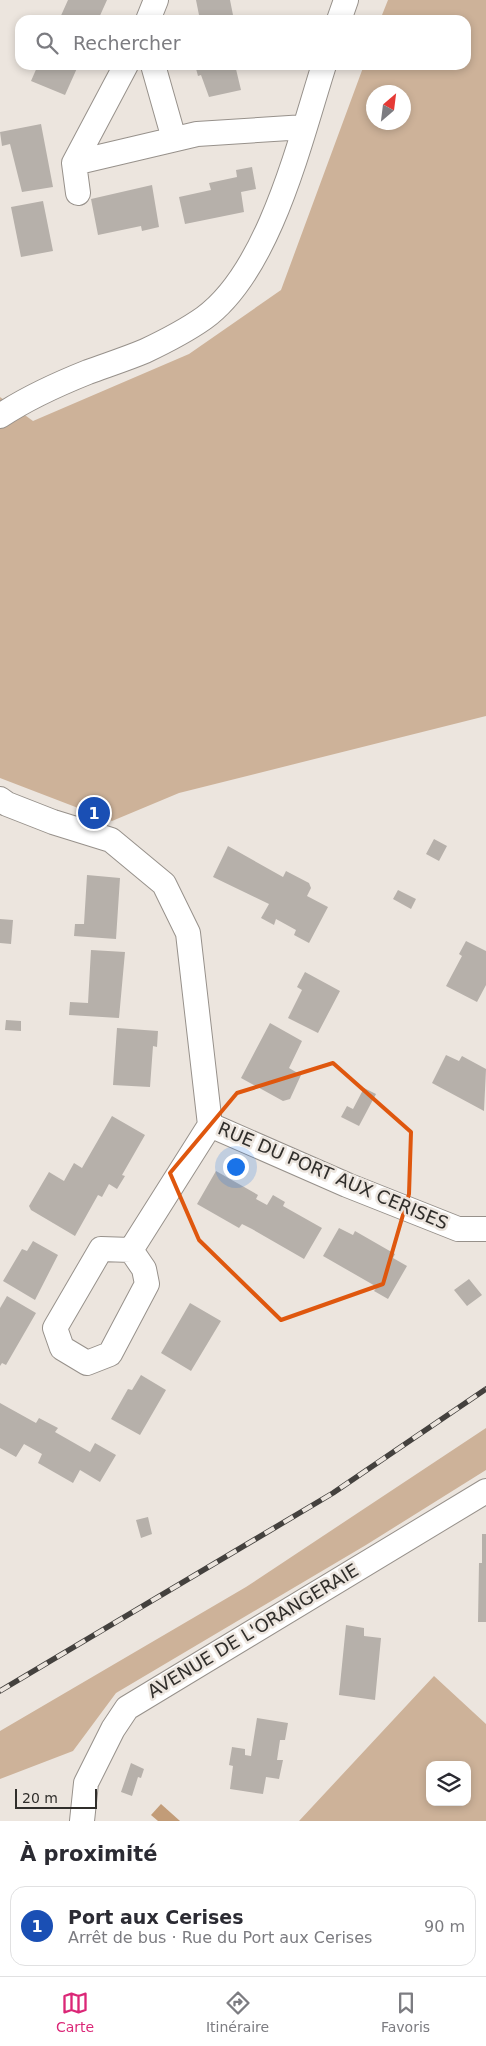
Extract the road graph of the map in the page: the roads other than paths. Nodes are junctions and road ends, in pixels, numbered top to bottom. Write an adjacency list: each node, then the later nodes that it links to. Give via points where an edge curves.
1 (156, 0): 3 (street)
2 (346, 0): 4 (street)
3 (150, 15)
4 (341, 15)
5 (123, 70): 10 (street)
6 (154, 70): 9 (street)
7 (322, 70): 8 (street)
8 (305, 127): 9 (street, via 197,134); 12 (street, via 265,239 241,280 205,317 144,351 85,373)
9 (174, 139): 10 (street)
10 (74, 162): 11 (street)
11 (78, 193)
12 (0, 416)
13 (2, 807): 14 (street, RUE DU PORT AUX CERISES, via 111,840 164,884 188,933)
14 (210, 1124): 15 (street, RUE DU PORT AUX CERISES, via 458,1229); 16 (street, RUE DU PORT AUX CERISES)
15 (486, 1229)
16 (131, 1250): 16 (street, via 144,1269 147,1284 110,1354 87,1363 62,1348 55,1328 101,1249)
17 (486, 1491): 18 (street, AVENUE DE L'ORANGERAIE, via 126,1708 86,1783)
18 (82, 1821)

